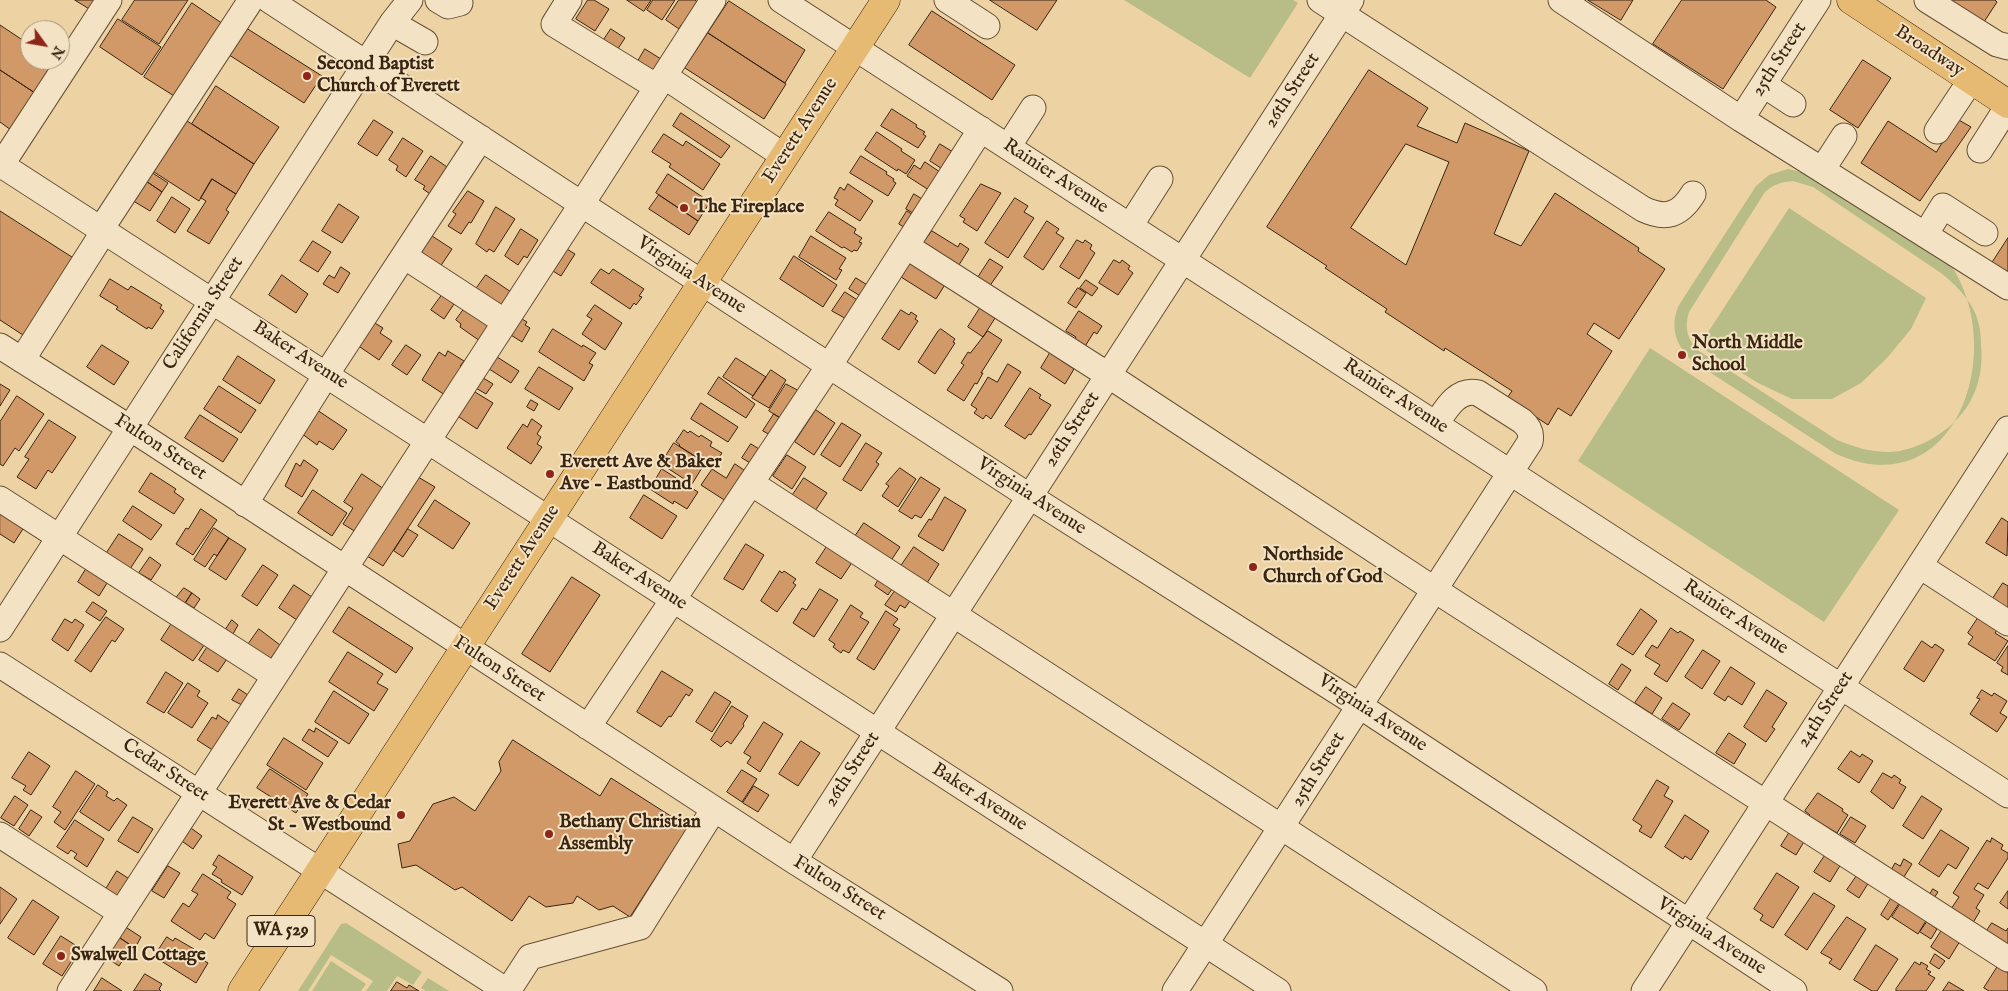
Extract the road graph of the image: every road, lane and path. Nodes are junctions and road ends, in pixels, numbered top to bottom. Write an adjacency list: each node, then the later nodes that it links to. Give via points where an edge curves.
1 (109, 0): 36 (street)
2 (251, 0): 42 (street)
3 (269, 0): 21 (street, Virginia Avenue)
4 (410, 0): 16 (street, California Street)
5 (570, 0): 23 (street, via 554,24)
6 (713, 0): 23 (street)
7 (781, 0): 20 (street, Rainier Avenue)
8 (886, 0): 20 (main road, Everett Avenue / WA 529)
9 (947, 0): 17 (street)
10 (1320, 0): 15 (street)
11 (1818, 0): 24 (street, 25th Street)
12 (1851, 0): 22 (main road, Broadway)
13 (1927, 0): 19 (street, via 1997,44)
14 (1563, 1): 28 (street, via 1628,36)
15 (1347, 7): 39 (street, via 1643,209 1670,214 1681,210); 47 (street, 26th Street)
16 (392, 23): 18 (street); 21 (street, California Street)
17 (987, 26)
18 (425, 42)
19 (2008, 47)
20 (855, 48): 29 (street, Rainier Avenue); 35 (main road, Everett Avenue / WA 529)
21 (367, 63): 32 (street, Virginia Avenue); 50 (street, California Street)
22 (1971, 80): 26 (main road, Broadway); 30 (street)
23 (661, 82): 35 (street); 40 (street)
24 (1764, 85): 25 (street); 28 (street, 25th Street)
25 (1793, 104)
26 (2008, 105): 34 (street)
27 (1033, 108): 33 (street)
28 (1741, 119): 37 (street)
29 (981, 129): 33 (street, Rainier Avenue); 45 (street)
30 (1937, 131)
31 (1844, 136): 37 (street)
32 (481, 138): 40 (street, Virginia Avenue); 46 (street)
33 (1008, 147): 41 (street, Rainier Avenue)
34 (1980, 150)
35 (784, 156): 48 (main road, Everett Avenue / WA 529)
36 (1, 165): 42 (street, Baker Avenue)
37 (1837, 171): 44 (street)
38 (1160, 179): 41 (street)
39 (1693, 194)
40 (582, 204): 48 (street, Virginia Avenue); 51 (street)
41 (1130, 226): 47 (street, Rainier Avenue)
42 (103, 230): 50 (street, Baker Avenue); 53 (street)
43 (1985, 233): 44 (street, via 1943,206)
44 (1924, 235): 49 (street)
45 (906, 246): 54 (street); 56 (street)
46 (404, 256): 51 (street); 55 (street)
47 (1183, 260): 56 (street, 26th Street); 57 (street, Rainier Avenue)
48 (702, 283): 54 (street, Virginia Avenue); 66 (main road, Everett Avenue / WA 529)
49 (2008, 288)
50 (213, 300): 55 (street, Baker Avenue); 58 (street, California Street)
51 (505, 322): 59 (street)
52 (0, 346): 53 (street, Fulton Street)
53 (22, 360): 58 (street, Fulton Street)
54 (829, 366): 62 (street); 63 (street, Virginia Avenue)
55 (327, 374): 59 (street, Baker Avenue); 65 (street)
56 (1108, 376): 63 (street, 26th Street); 70 (street)
57 (1436, 424): 61 (street, Rainier Avenue); 61 (street, 25th Street, via 1455,399 1472,391 1522,421 1531,433 1530,442)
58 (130, 428): 65 (street, Fulton Street); 67 (street, California Street)
59 (428, 440): 66 (street, Baker Avenue); 69 (street)
60 (2004, 446): 68 (street, 24th Street)
61 (1512, 473): 70 (street, 25th Street); 78 (street, Rainier Avenue)
62 (751, 483): 71 (street); 72 (street)
63 (1030, 497): 72 (street, 26th Street); 79 (street, Virginia Avenue)
64 (0, 499): 67 (street)
65 (245, 504): 69 (street, Fulton Street)
66 (548, 519): 71 (street, Baker Avenue, via 641,589); 75 (main road, Everett Avenue / WA 529)
67 (59, 537): 74 (street, California Street); 77 (street)
68 (1920, 566): 73 (street); 78 (street, 24th Street)
69 (344, 569): 75 (street, Fulton Street); 77 (street)
70 (1435, 590): 79 (street, 25th Street); 84 (street)
71 (674, 599): 80 (street); 81 (street, Baker Avenue)
72 (954, 614): 81 (street, 26th Street); 86 (street)
73 (2008, 623)
74 (0, 629)
75 (465, 648): 80 (street, Fulton Street, via 566,701); 89 (main road, Everett Avenue / WA 529)
76 (0, 665): 82 (street, Cedar Street)
77 (275, 676): 82 (street)
78 (1841, 687): 83 (street, Rainier Avenue); 84 (street, 24th Street)
79 (1360, 706): 86 (street, 25th Street); 91 (street, Virginia Avenue)
80 (588, 728): 85 (street, Fulton Street)
81 (878, 732): 88 (street, 26th Street); 92 (street, Baker Avenue)
82 (199, 793): 89 (street, Cedar Street); 90 (street)
83 (2008, 794)
84 (1766, 803): 91 (street, 24th Street); 93 (street)
85 (714, 809): 88 (street, Fulton Street); 94 (street, via 640,928 530,958)
86 (1282, 827): 92 (street, 25th Street); 100 (street)
87 (0, 835): 90 (street)
88 (794, 861): 97 (street, Fulton Street)
89 (320, 870): 94 (street, Cedar Street); 96 (main road, Everett Avenue / WA 529)
90 (121, 913): 95 (street)
91 (1689, 922): 101 (street, 24th Street); 102 (street, Virginia Avenue)
92 (1206, 945): 98 (street, 25th Street); 99 (street, Baker Avenue)
93 (2008, 959)
94 (503, 990)
95 (70, 991)
96 (242, 991)
97 (1000, 991)
98 (1175, 991)
99 (1278, 991)
100 (1534, 991)
101 (1644, 991)
102 (1794, 991)

